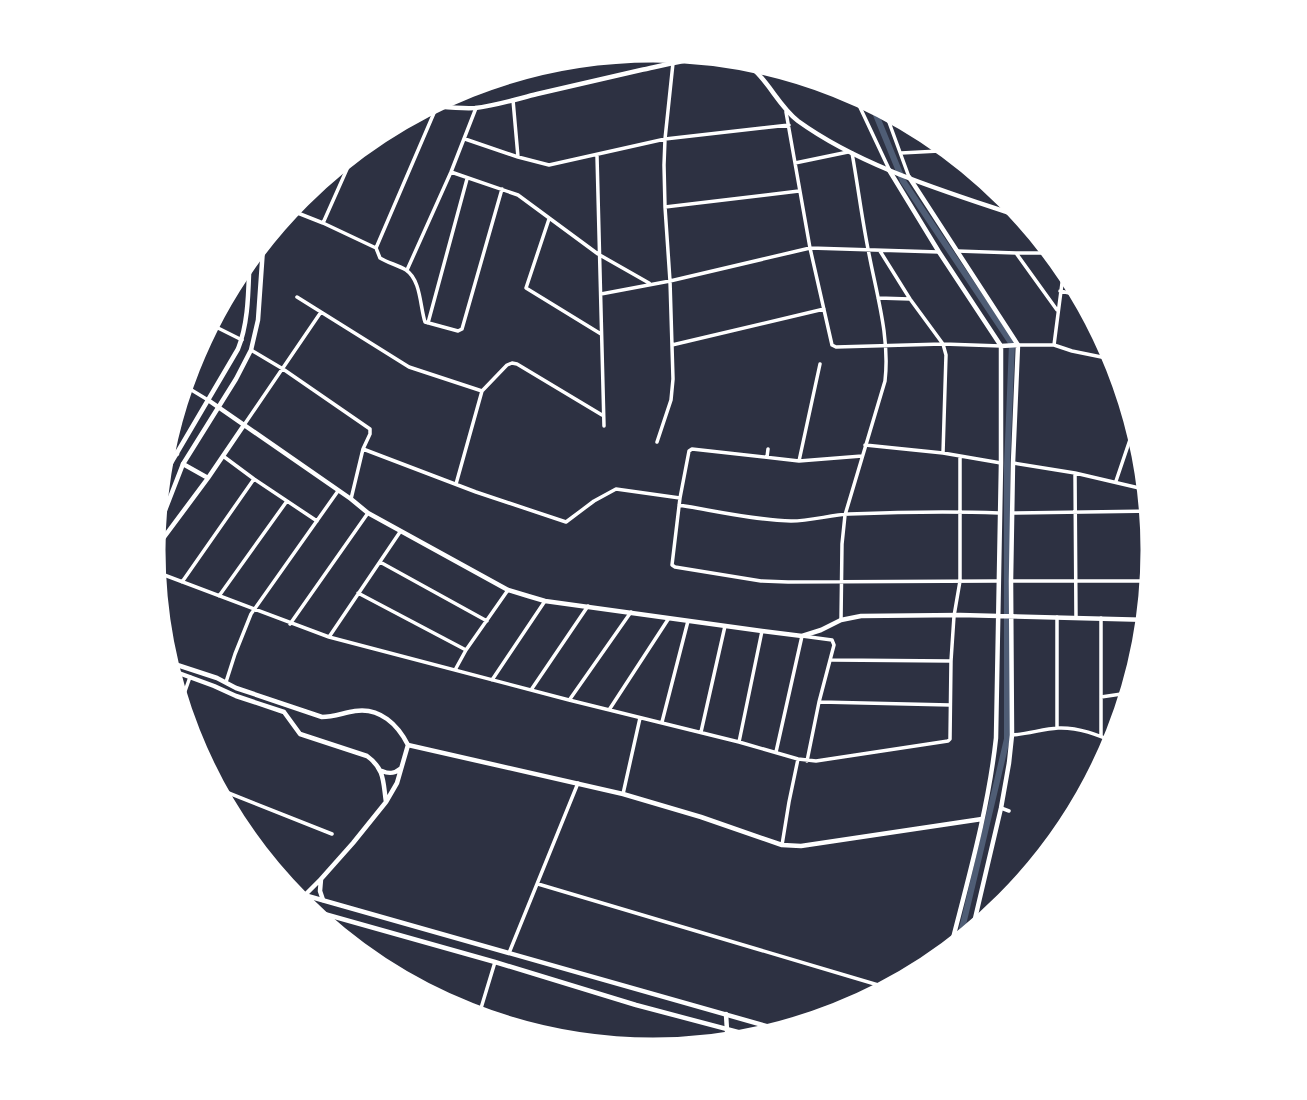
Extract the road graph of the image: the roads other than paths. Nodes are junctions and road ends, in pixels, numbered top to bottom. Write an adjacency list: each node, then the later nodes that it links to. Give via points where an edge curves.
1 (673, 59): 3 (street)
2 (695, 60): 3 (street)
3 (673, 63): 5 (street); 14 (street)
4 (750, 67): 10 (street)
5 (513, 100): 8 (street); 19 (street)
6 (858, 103): 22 (street)
7 (442, 106): 8 (street)
8 (476, 107): 13 (street)
9 (436, 109): 33 (street)
10 (786, 110): 12 (street); 16 (street)
11 (887, 117): 17 (street)
12 (789, 125): 14 (street); 21 (street)
13 (465, 139): 19 (street); 23 (street)
14 (665, 139): 18 (street); 28 (street)
15 (941, 151): 17 (street)
16 (851, 152): 21 (street); 22 (street); 36 (street)
17 (900, 153): 24 (street)
18 (597, 156): 19 (street, via 550,165); 42 (street)
19 (517, 157)
20 (350, 162): 32 (street)
21 (795, 163): 27 (street)
22 (890, 170): 24 (street); 38 (street)
23 (451, 172): 25 (street); 44 (street)
24 (908, 177): 30 (street); 39 (street)
25 (467, 178): 26 (street); 57 (street)
26 (502, 189): 31 (street, via 526,200); 57 (street, via 462,329)
27 (799, 191): 28 (street); 34 (street)
28 (665, 207): 46 (street)
29 (295, 212): 32 (street)
30 (1014, 214)
31 (549, 219): 42 (street); 59 (street, via 526,288)
32 (323, 223): 33 (street)
33 (376, 248): 44 (street, via 380,258)
34 (810, 248): 36 (street); 46 (street); 54 (street)
35 (263, 250): 67 (street)
36 (868, 250): 37 (street); 52 (street)
37 (880, 251): 38 (street); 53 (street)
38 (939, 251): 66 (street)
39 (957, 251): 40 (street); 63 (street)
40 (1016, 253): 41 (street); 55 (street)
41 (1046, 253)
42 (598, 254): 47 (street); 49 (street)
43 (249, 270): 60 (street)
44 (407, 271): 57 (street, via 416,282)
45 (1062, 276): 48 (street)
46 (670, 281): 47 (street); 62 (street)
47 (651, 284): 49 (street)
48 (1060, 291): 50 (street); 55 (street)
49 (601, 294): 59 (street)
50 (1074, 294)
51 (297, 297): 56 (street)
52 (878, 298): 53 (street); 65 (street)
53 (911, 299): 61 (street)
54 (824, 309): 62 (street); 65 (street, via 834,347)
55 (1057, 310): 64 (street)
56 (321, 312): 70 (street); 72 (street, via 409,367)
57 (428, 323)
58 (215, 326): 60 (street)
59 (601, 334): 75 (street)
60 (242, 340): 73 (street)
61 (943, 344): 65 (street); 66 (street); 84 (street)
62 (672, 345): 79 (street, via 671,400)
63 (1018, 345): 64 (street); 66 (street); 92 (street)
64 (1054, 345): 68 (street)
65 (886, 346): 80 (street, via 885,381)
66 (1002, 346): 91 (street)
67 (251, 350): 70 (street); 74 (street)
68 (1106, 358)
69 (820, 364): 90 (street)
70 (283, 369): 76 (street); 81 (street, via 368,426 370,434)
71 (189, 388): 73 (street)
72 (482, 391): 75 (street, via 512,363); 99 (street)
73 (208, 400): 74 (street); 85 (street)
74 (219, 407): 76 (street); 93 (street)
75 (603, 415): 77 (street)
76 (244, 425): 86 (street); 101 (street)
77 (604, 426)
78 (1132, 435): 98 (street)
79 (657, 442)
80 (865, 445): 84 (street); 87 (street)
81 (363, 449): 99 (street); 103 (street)
82 (768, 449): 89 (street)
83 (172, 450): 85 (street)
84 (943, 453): 88 (street)
85 (177, 454): 94 (street)
86 (223, 456): 96 (street); 97 (street)
87 (862, 456): 90 (street); 112 (street)
88 (960, 456): 91 (street); 107 (street)
89 (767, 457): 90 (street); 102 (street, via 692,449)
90 (799, 461)
91 (1001, 463): 109 (street)
92 (1013, 463): 95 (street); 110 (street)
93 (183, 464): 96 (street); 113 (street)
94 (168, 470)
95 (1075, 473): 98 (street); 111 (street)
96 (208, 478): 116 (street)
97 (254, 479): 104 (street); 125 (street)
98 (1116, 481): 100 (street)
99 (456, 484): 102 (street, via 566,522 616,489)
100 (1142, 488)
101 (338, 491): 103 (street); 114 (street)
102 (680, 498): 105 (street)
103 (351, 499): 108 (street)
104 (287, 501): 114 (street); 128 (street)
105 (679, 505): 112 (street, via 789,521); 119 (street, via 675,567 761,580)
106 (1144, 511): 111 (street)
107 (959, 512): 109 (street); 112 (street); 120 (street)
108 (368, 513): 115 (street); 144 (street)
109 (999, 513): 121 (street)
110 (1013, 513): 111 (street); 122 (street)
111 (1075, 513): 123 (street)
112 (845, 514): 119 (street)
113 (162, 519)
114 (317, 521): 131 (street)
115 (400, 532): 117 (street); 126 (street)
116 (161, 542)
117 (380, 562): 127 (street); 142 (street)
118 (162, 574): 125 (street)
119 (841, 581): 120 (street); 140 (street)
120 (960, 581): 121 (street); 133 (street)
121 (998, 581): 134 (street)
122 (1011, 581): 123 (street); 135 (street)
123 (1076, 581): 124 (street); 137 (street)
124 (1145, 581)
125 (182, 582): 128 (street)
126 (508, 590): 129 (street); 142 (street)
127 (358, 593): 148 (street); 149 (street)
128 (219, 596): 131 (street)
129 (545, 601): 130 (street); 156 (street)
130 (588, 606): 132 (street); 158 (street)
131 (254, 609): 144 (street); 157 (street)
132 (631, 612): 138 (street); 162 (street)
133 (954, 616): 134 (street); 140 (street); 151 (street)
134 (999, 616): 135 (street); 188 (street, via 996,738)
135 (1011, 617): 136 (street); 172 (street)
136 (1057, 617): 137 (street); 170 (street)
137 (1076, 617): 139 (street)
138 (669, 618): 143 (street); 165 (street)
139 (1101, 618): 141 (street); 161 (street)
140 (841, 620): 147 (street)
141 (1141, 620)
142 (487, 621): 149 (street)
143 (688, 621): 145 (street); 168 (street)
144 (290, 624): 148 (street)
145 (724, 626): 146 (street); 171 (street)
146 (762, 631): 147 (street); 175 (street)
147 (802, 636): 150 (street, via 832,640); 177 (street)
148 (329, 637): 153 (street)
149 (466, 650): 153 (street)
150 (832, 660): 151 (street); 163 (street)
151 (951, 661): 164 (street)
152 (175, 665): 157 (street)
153 (455, 671): 156 (street)
154 (177, 672): 155 (street)
155 (190, 677): 160 (street); 169 (street, via 284,712)
156 (492, 680): 158 (street)
157 (226, 682): 166 (street)
158 (531, 690): 162 (street)
159 (1124, 694): 161 (street)
160 (183, 696)
161 (1101, 697): 173 (street)
162 (569, 700): 165 (street)
163 (820, 702): 164 (street); 179 (street)
164 (950, 705): 179 (street, via 948,741)
165 (610, 710): 167 (street)
166 (299, 714): 169 (street); 176 (street, via 327,717 369,711 394,724)
167 (640, 718): 168 (street); 184 (street)
168 (662, 722): 171 (street)
169 (294, 725): 181 (street, via 303,735 367,756)
170 (1057, 728): 172 (street); 173 (street)
171 (701, 732): 175 (street)
172 (1012, 735): 186 (street)
173 (1101, 736): 174 (street)
174 (1108, 739)
175 (739, 742): 177 (street)
176 (408, 745): 180 (street); 182 (street)
177 (776, 752): 178 (street)
178 (798, 759): 179 (street); 190 (street)
179 (807, 761)
180 (403, 765): 181 (street, via 394,773); 185 (street)
181 (382, 771): 185 (street)
182 (578, 783): 184 (street); 192 (street)
183 (225, 791): 189 (street)
184 (623, 794): 190 (street)
185 (386, 802): 191 (street)
186 (1001, 808): 187 (street); 196 (street)
187 (1009, 811)
188 (982, 819): 190 (street, via 802,846); 197 (street)
189 (332, 834)
190 (782, 845)
191 (321, 879): 193 (street); 194 (street)
192 (538, 884): 198 (street); 200 (street)
193 (304, 896): 194 (street)
194 (323, 901): 198 (street)
195 (322, 913): 199 (street)
196 (974, 923)
197 (952, 942)
198 (509, 953): 202 (street)
199 (495, 962): 201 (street); 204 (street)
200 (881, 986)
201 (480, 1011)
202 (726, 1014): 203 (street); 204 (street)
203 (772, 1027)
204 (728, 1028): 205 (street); 206 (street)
205 (746, 1034)
206 (728, 1036)

